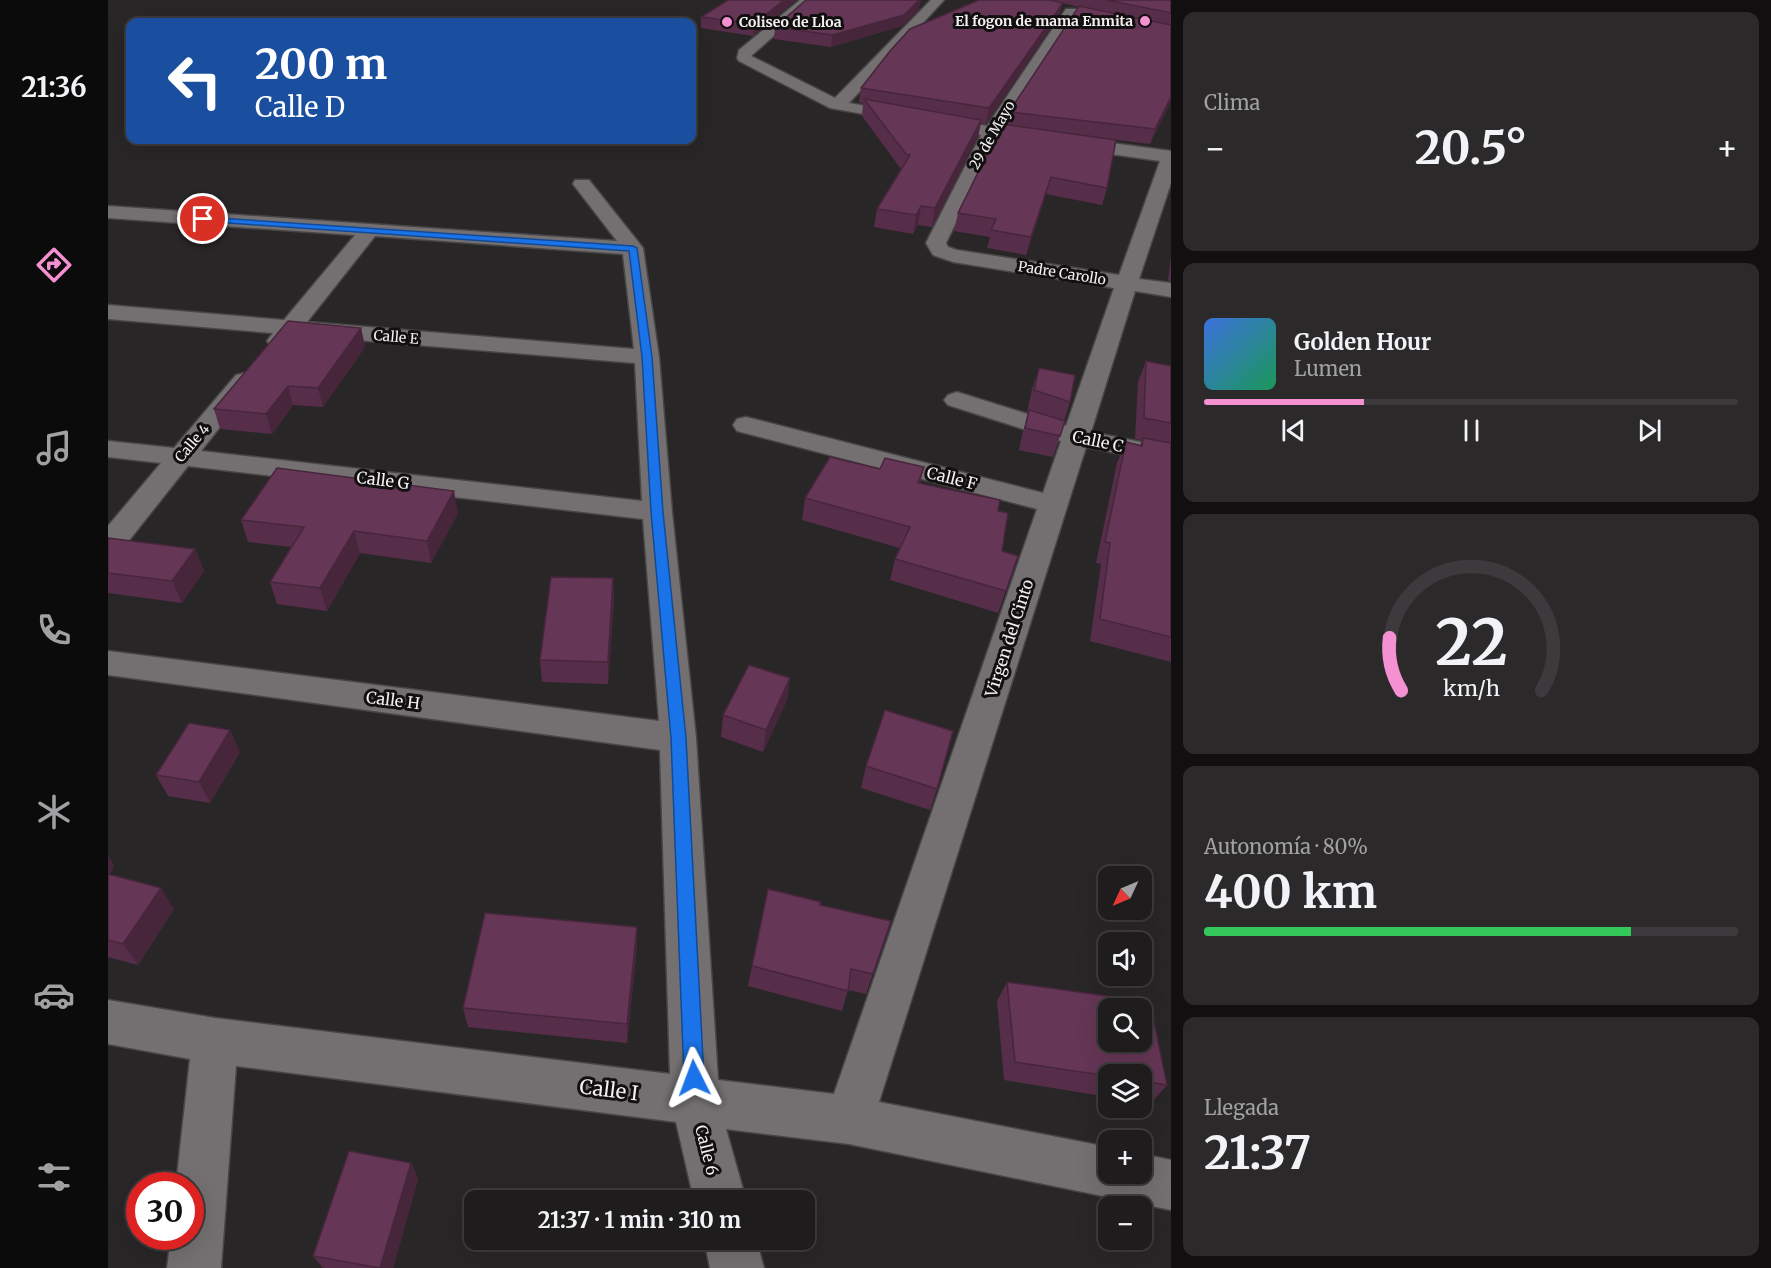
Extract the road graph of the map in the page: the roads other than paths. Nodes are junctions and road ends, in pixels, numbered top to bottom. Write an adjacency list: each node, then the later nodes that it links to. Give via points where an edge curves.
1 (808, 0): 5 (street, via 744,53 744,58)
2 (915, 2): 3 (street)
3 (936, 2): 5 (street)
4 (1071, 12): 6 (street, 29 de Mayo)
5 (836, 105): 6 (street)
6 (991, 132): 7 (street); 12 (street, 29 de Mayo, via 936,243 940,251)
7 (1171, 157): 13 (street, Virgen del Cinto)
8 (582, 184): 11 (street)
9 (108, 212): 10 (street)
10 (369, 231): 11 (street); 16 (street, Calle 4)
11 (633, 248): 17 (street, Calle 6)
12 (953, 256): 13 (street, Padre Carollo)
13 (1127, 283): 14 (street, Padre Carollo); 20 (street, Virgen del Cinto)
14 (1171, 290)
15 (108, 312): 16 (street, Calle E)
16 (290, 328): 17 (street, Calle E); 23 (street, Calle 4)
17 (647, 357): 25 (street, Calle 6)
18 (957, 400): 20 (street, Calle C)
19 (746, 425): 24 (street, Calle F)
20 (1076, 437): 22 (street, Calle C); 24 (street, Virgen del Cinto)
21 (108, 449): 23 (street, Calle G)
22 (1171, 456)
23 (179, 457): 25 (street, Calle G); 26 (street, Calle 4)
24 (1053, 504): 32 (street, Virgen del Cinto)
25 (657, 512): 28 (street, Calle 6)
26 (108, 546)
27 (108, 663): 28 (street, Calle H)
28 (678, 738): 31 (street, Calle 6)
29 (108, 1022): 30 (street, Calle I)
30 (215, 1041): 31 (street, Calle I); 38 (street)
31 (695, 1101): 32 (street, Calle I); 36 (street, Calle 6)
32 (849, 1120): 33 (street, Calle I)
33 (1098, 1170)
34 (1152, 1181): 35 (street, Calle I)
35 (1171, 1185)
36 (717, 1190)
37 (733, 1250): 39 (street)
38 (194, 1268)
39 (737, 1268)

